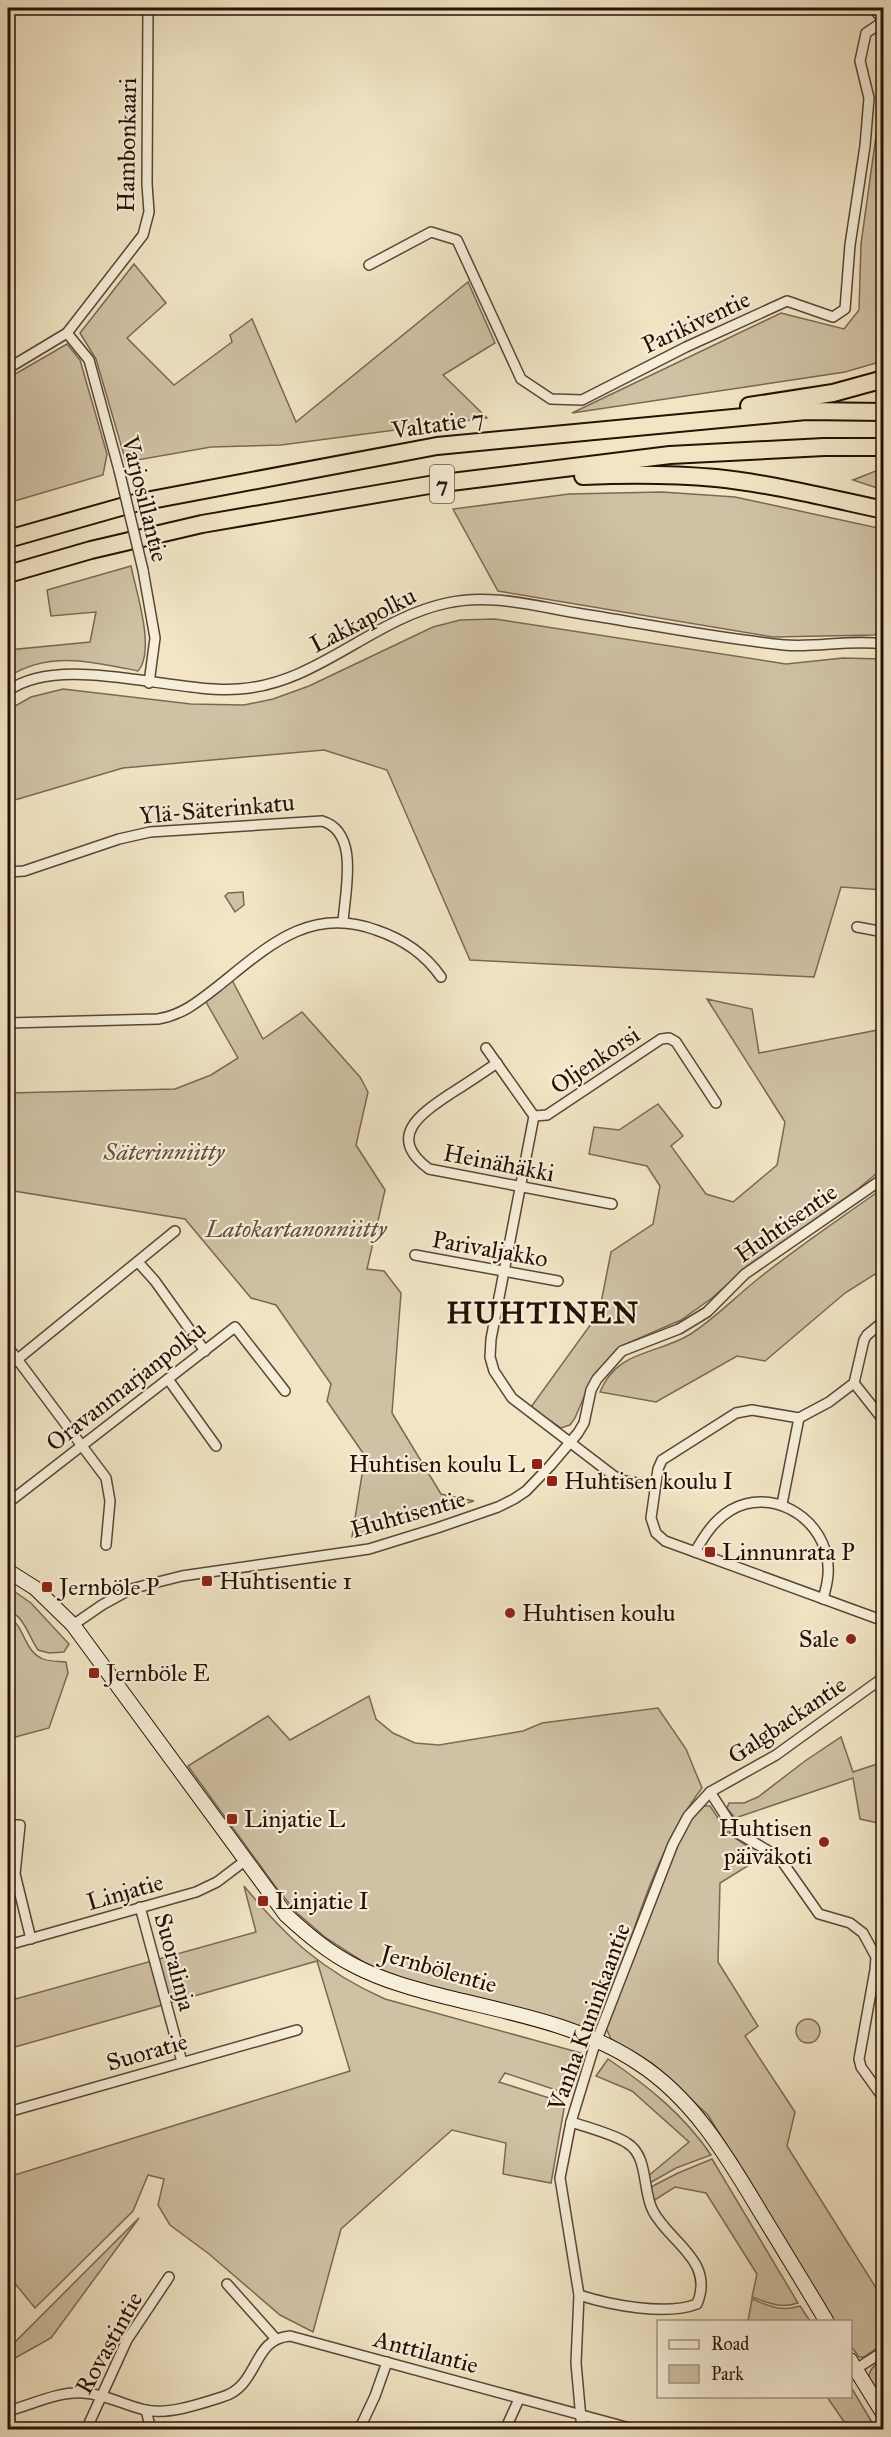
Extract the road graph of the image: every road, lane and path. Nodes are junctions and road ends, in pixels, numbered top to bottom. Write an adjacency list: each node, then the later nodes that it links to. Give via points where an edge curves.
1 (148, 8): 5 (street, Hambonkaari, via 149,212 143,235)
2 (876, 8): 3 (street)
3 (884, 20): 4 (street, Parikiventie, via 866,33 860,61 869,98 866,146 850,245 845,309 833,317 787,300 582,400 551,399 521,379 457,240 431,232)
4 (369, 265)
5 (67, 333): 6 (street, Hambonkaari); 16 (street, Varjosillantie, bridge, via 89,360 143,570 154,638)
6 (8, 366)
7 (884, 379): 9 (highway, via 833,393)
8 (884, 412): 9 (highway, Valtatie 7 / 7, via 806,411)
9 (636, 426): 13 (highway, Valtatie 7 / 7, via 404,452 135,503)
10 (884, 447): 11 (highway, 7, via 670,455)
11 (435, 484): 12 (highway, via 580,476 717,478); 14 (highway, 7, via 202,524)
12 (884, 510)
13 (8, 539)
14 (8, 574)
15 (884, 644): 16 (street, Lakkapolku, via 854,641 785,645 519,603 470,600 422,610 298,675 270,685 219,690)
16 (149, 683): 17 (street, Lakkapolku, via 55,674)
17 (8, 691)
18 (8, 872): 19 (street, Ylä-Säterinkatu, via 24,871 150,832 322,821 340,832 347,845)
19 (343, 922): 22 (street, via 399,940 422,954); 23 (street, via 312,926 284,936 196,1004 170,1017)
20 (857, 927): 21 (street)
21 (884, 932)
22 (441, 977)
23 (8, 1023)
24 (486, 1048): 25 (street)
25 (496, 1063): 27 (street); 29 (street, Heinähäkki, via 420,1114 411,1127 410,1148 429,1169)
26 (716, 1103): 27 (street, Oljenkorsi, via 676,1042 669,1038 548,1115)
27 (534, 1116): 29 (street)
28 (884, 1178): 46 (street, Huhtisentie, via 745,1274 707,1312 679,1329 622,1351 597,1379 584,1423)
29 (520, 1188): 30 (street, Heinähäkki); 34 (street)
30 (612, 1204)
31 (175, 1231): 33 (street)
32 (415, 1255): 34 (street, Parivaljakko)
33 (138, 1262): 38 (street); 39 (street)
34 (503, 1270): 35 (street, Parivaljakko); 46 (street, via 491,1339 494,1371 512,1398)
35 (558, 1281)
36 (884, 1322): 42 (street, via 864,1340)
37 (8, 1347): 39 (street)
38 (205, 1350): 41 (street, Oravanmarjanpolku); 43 (street, Oravanmarjanpolku, via 235,1327)
39 (17, 1359): 40 (street); 47 (street)
40 (8, 1367)
41 (168, 1379): 47 (street, Oravanmarjanpolku); 48 (street)
42 (854, 1383): 44 (street); 45 (street)
43 (285, 1391)
44 (799, 1418): 49 (street, via 752,1410 736,1413 663,1460); 51 (street)
45 (884, 1421)
46 (571, 1442): 49 (street, via 614,1476); 57 (street, Huhtisentie, via 526,1491 498,1507 369,1549 182,1576 131,1589)
47 (82, 1445): 50 (street, Oravanmarjanpolku); 52 (street, via 109,1487)
48 (216, 1446)
49 (655, 1486): 53 (street, via 651,1518 656,1533 665,1541)
50 (13, 1499)
51 (782, 1504): 53 (street, via 756,1502 728,1511 710,1528); 55 (street, via 804,1518 824,1546 828,1569)
52 (106, 1545)
53 (695, 1552): 55 (street)
54 (8, 1571): 57 (street, Jernbölentie, via 35,1588)
55 (823, 1599): 56 (street)
56 (884, 1621)
57 (73, 1625): 61 (street, Jernbölentie)
58 (884, 1677): 59 (street, Galgbackantie, via 777,1755)
59 (710, 1792): 65 (street, via 736,1832 779,1857 815,1909 825,1917 858,1928); 67 (street, Vanha Kuninkaantie, via 693,1808 674,1844)
60 (8, 1825): 63 (street, via 20,1825 15,1874)
61 (246, 1860): 62 (street, Linjatie, via 206,1888); 67 (street, Jernbölentie, via 286,1915 319,1945 357,1967 405,1987 554,2024)
62 (140, 1907): 63 (street, Linjatie); 68 (street, Suoralinja)
63 (31, 1939): 64 (street, Linjatie)
64 (8, 1945)
65 (880, 1954): 69 (street, via 859,2059)
66 (297, 2030): 68 (street, Suoratie)
67 (597, 2041): 71 (street, Vanha Kuninkaantie); 75 (street, Jernbölentie, via 639,2063 706,2127)
68 (182, 2062): 70 (street, Suoratie)
69 (884, 2099)
70 (8, 2112)
71 (571, 2122): 74 (street, Vanha Kuninkaantie, via 560,2178); 74 (street, via 628,2143 635,2150 654,2213 689,2253 703,2290 697,2304 684,2309 657,2310)
72 (170, 2277): 80 (street, Rovastintie, via 128,2340)
73 (227, 2284): 76 (street)
74 (579, 2295): 84 (street, Vanha Kuninkaantie, via 576,2363)
75 (826, 2320)
76 (276, 2339): 78 (street, Anttilantie, via 300,2338); 82 (street, via 236,2391 174,2408)
77 (884, 2351): 79 (street)
78 (387, 2362): 81 (street, Anttilantie); 88 (street)
79 (853, 2365): 85 (street)
80 (102, 2396): 82 (street); 83 (street, via 82,2392); 86 (street, Rovastintie)
81 (519, 2399): 84 (street, Anttilantie); 89 (street)
82 (146, 2410): 87 (street)
83 (8, 2411)
84 (581, 2415): 90 (street, Vanha Kuninkaantie); 91 (street, Anttilantie)
85 (884, 2415)
86 (86, 2430)
87 (151, 2430)
88 (359, 2430)
89 (505, 2430)
90 (582, 2430)
91 (637, 2430)

